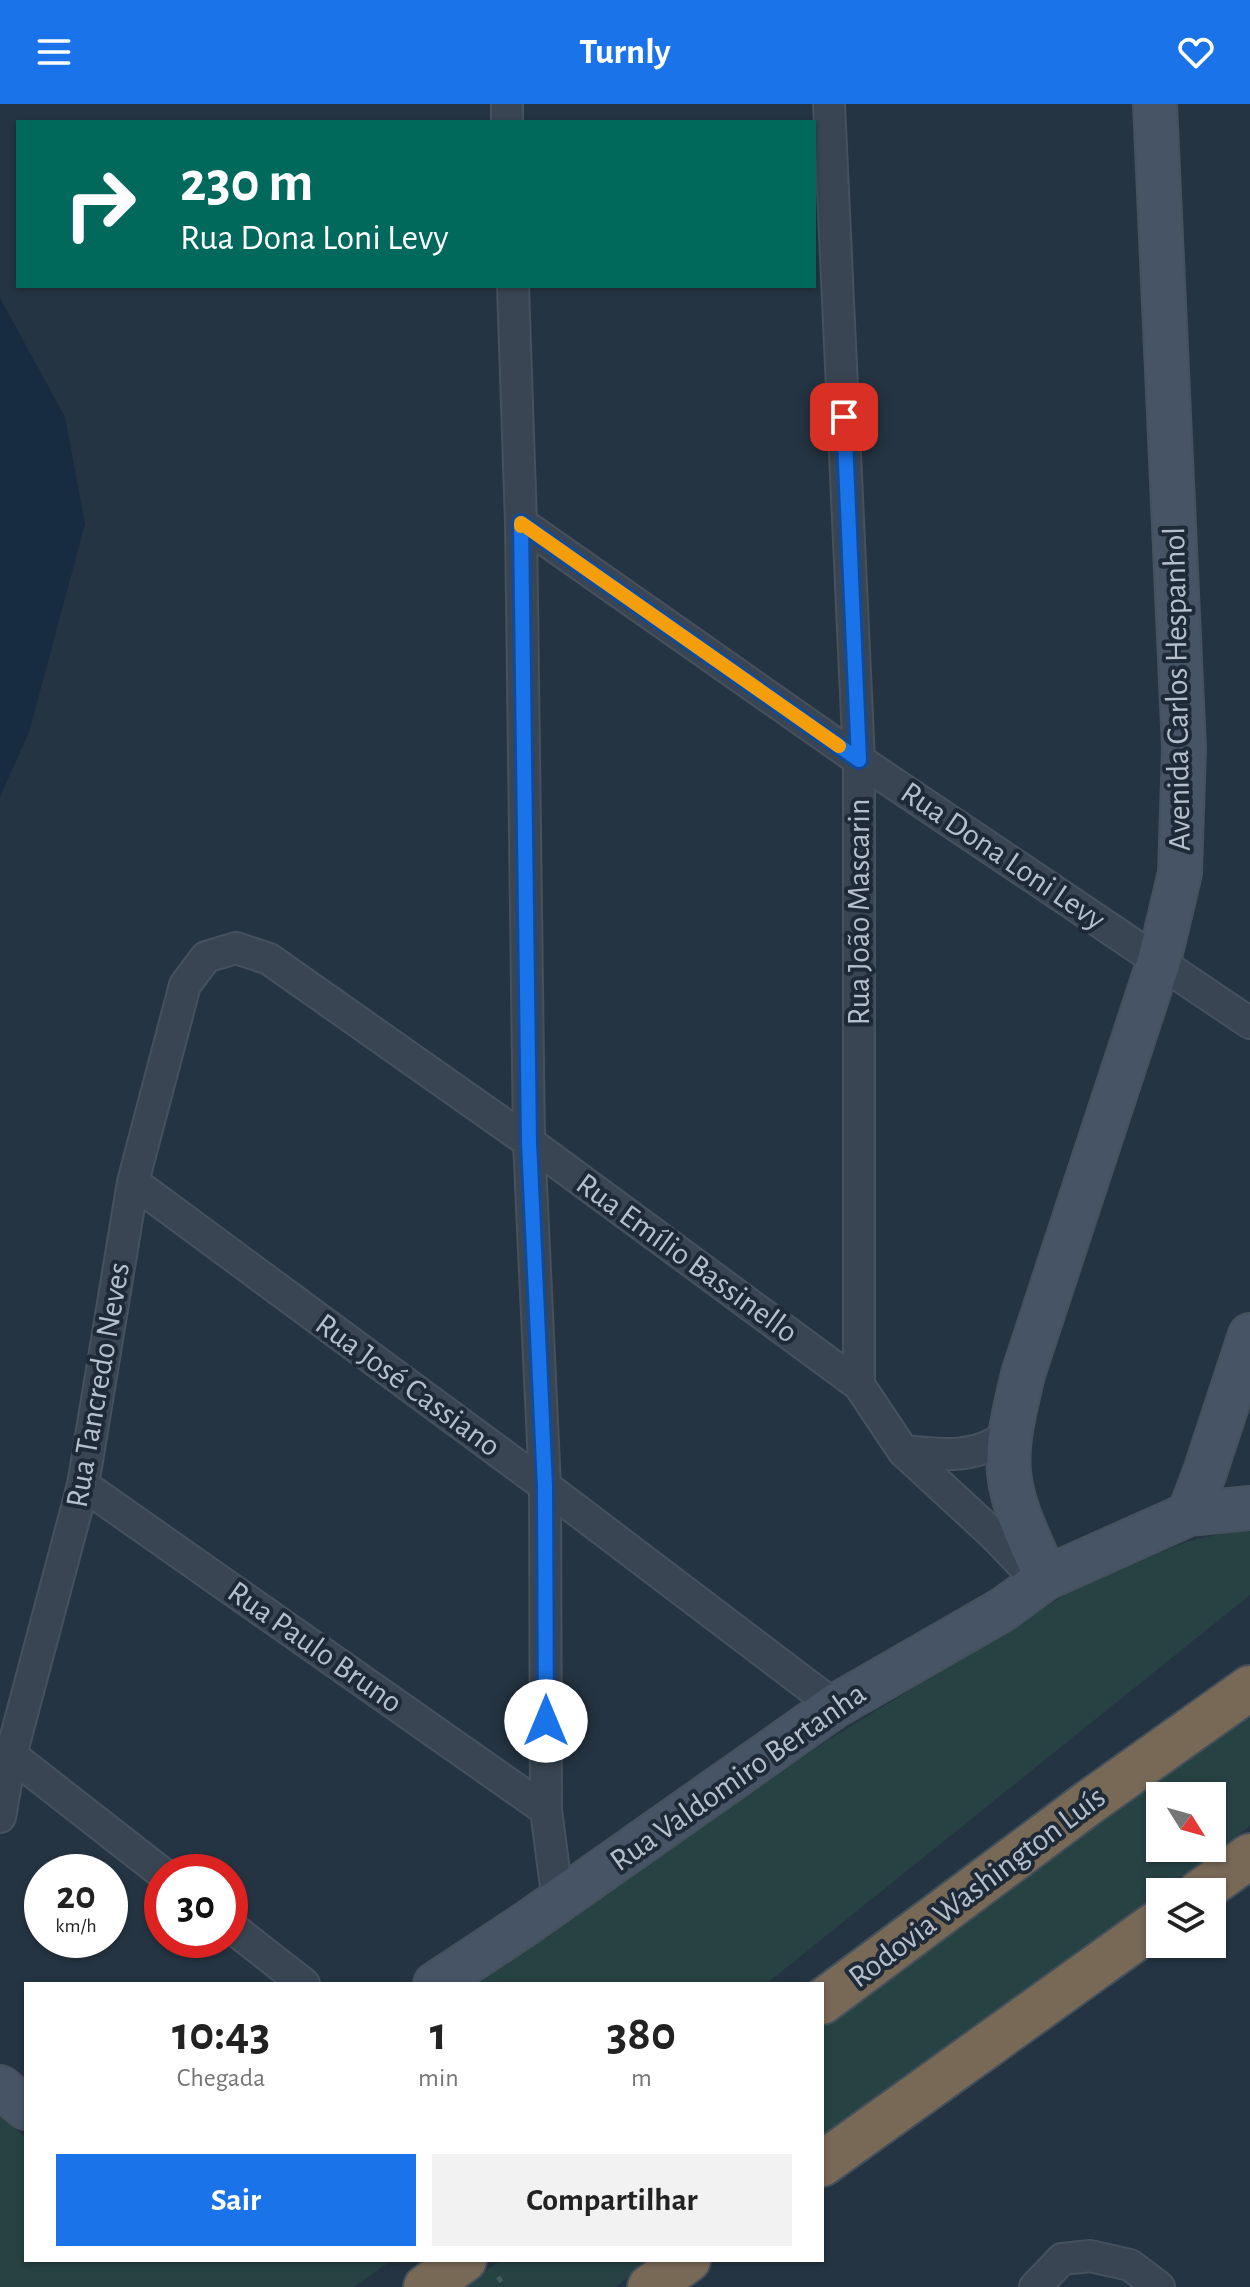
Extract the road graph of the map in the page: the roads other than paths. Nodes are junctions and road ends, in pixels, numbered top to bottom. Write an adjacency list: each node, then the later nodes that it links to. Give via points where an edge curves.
1 (829, 104): 5 (street, Rua João Mascarin)
2 (1155, 104): 7 (street, Avenida Carlos Hespanhol, via 1184,748 1180,873)
3 (513, 288): 4 (street)
4 (521, 523): 5 (street, Rua Dona Loni Levy); 9 (street)
5 (859, 760): 7 (street, Rua Dona Loni Levy); 12 (street, Rua João Mascarin)
6 (206, 957): 9 (street, Rua Emílio Bassinello, via 236,948 269,959); 10 (street, Rua Tancredo Neves, via 185,985)
7 (1159, 961): 8 (street, Rua Dona Loni Levy); 13 (street, Avenida Carlos Hespanhol, via 1023,1374)
8 (1250, 1023)
9 (529, 1142): 12 (street, Rua Emílio Bassinello); 16 (street)
10 (133, 1182): 15 (street, Rua Tancredo Neves); 16 (street, Rua José Cassiano)
11 (1250, 1335): 18 (street)
12 (859, 1385): 14 (street, Rua Emílio Bassinello)
13 (1011, 1432): 14 (street, via 980,1451); 19 (street, Avenida Carlos Hespanhol, via 1009,1472)
14 (903, 1451): 19 (street, Rua Emílio Bassinello)
15 (83, 1485): 22 (street, Rua Tancredo Neves); 23 (street, Rua Paulo Bruno)
16 (545, 1486): 21 (street, Rua José Cassiano); 23 (street)
17 (1250, 1508): 18 (street, Rua Valdomiro Bertanha)
18 (1189, 1514): 19 (street, Rua Valdomiro Bertanha)
19 (1042, 1580): 21 (street, Rua Valdomiro Bertanha, via 1002,1610)
20 (1250, 1688): 36 (highway, Rodovia Washington Luís)
21 (835, 1706): 29 (street, Rua Valdomiro Bertanha)
22 (11, 1755): 24 (street, Rua Tancredo Neves); 26 (street)
23 (546, 1810): 29 (street)
24 (0, 1817)
25 (1250, 1856): 27 (highway)
26 (144, 1859)
27 (1219, 1878)
28 (1250, 1890): 30 (highway)
29 (558, 1902): 35 (street, Rua Valdomiro Bertanha)
30 (1226, 1904)
31 (1146, 1931): 37 (highway)
32 (248, 1940): 34 (street)
33 (1146, 1950): 37 (highway)
34 (301, 1982)
35 (438, 1982)
36 (824, 2001)
37 (1021, 2022): 40 (highway)
38 (0, 2087): 39 (street)
39 (24, 2106)
40 (824, 2163)
41 (461, 2262): 43 (highway)
42 (685, 2262): 44 (highway)
43 (426, 2287)
44 (650, 2287)
45 (1035, 2287): 46 (street, via 1062,2259 1090,2256 1130,2265)
46 (1159, 2287)

